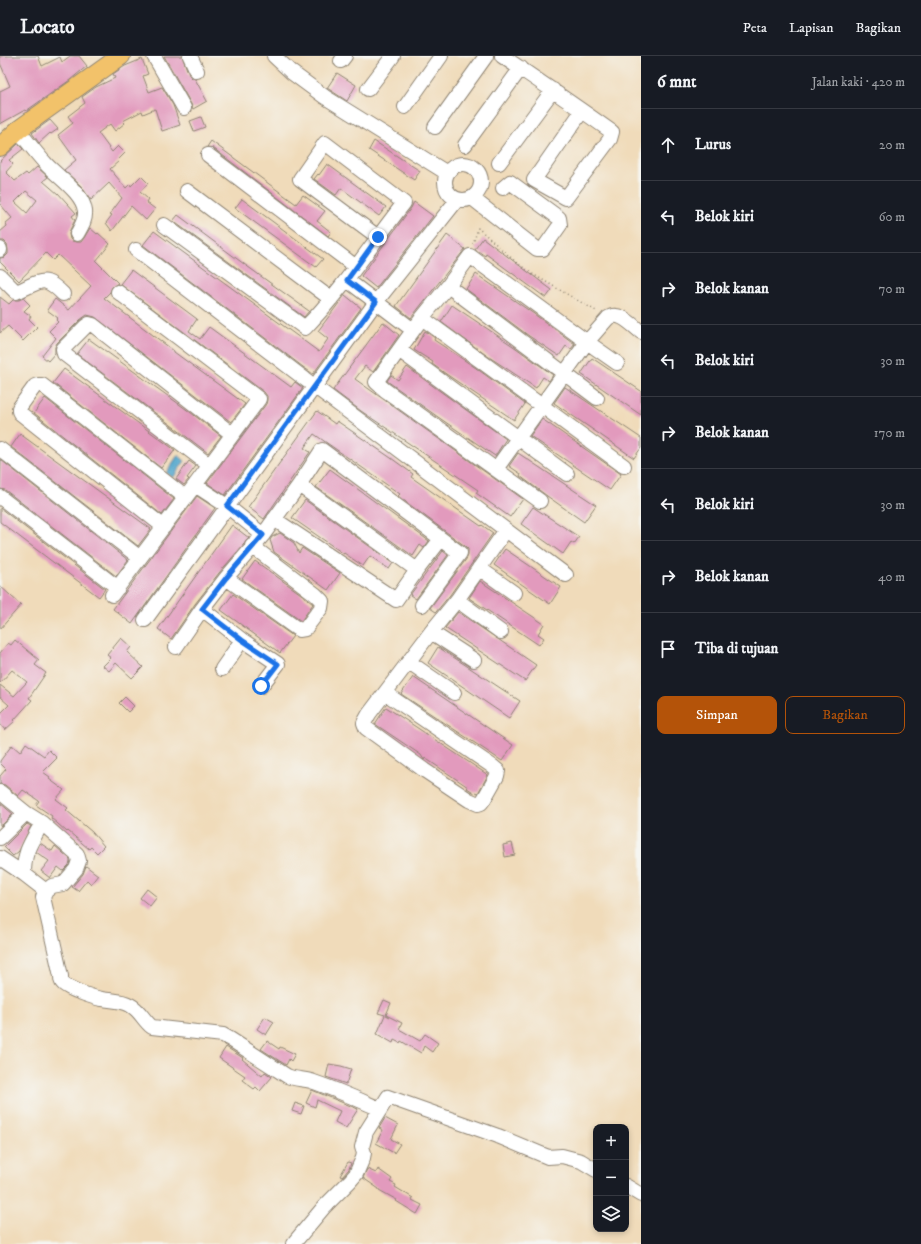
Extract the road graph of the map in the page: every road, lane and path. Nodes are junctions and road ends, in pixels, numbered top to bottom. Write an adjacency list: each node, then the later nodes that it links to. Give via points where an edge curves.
1 (154, 56): 14 (street)
2 (190, 56): 10 (street)
3 (274, 56): 22 (street, via 325,97)
4 (393, 56): 11 (street)
5 (441, 56): 13 (street)
6 (486, 56): 16 (street)
7 (502, 56): 9 (street)
8 (116, 58): 17 (main road)
9 (521, 68): 12 (street); 18 (street)
10 (197, 71)
11 (368, 89)
12 (553, 90): 15 (street); 21 (street)
13 (405, 107)
14 (184, 108)
15 (582, 111): 15 (street, via 612,132 610,139 566,198 534,180)
16 (434, 127)
17 (18, 130): 19 (main road); 28 (street, via 46,164 78,195 85,210 84,223)
18 (466, 145)
19 (0, 147)
20 (208, 155): 32 (street)
21 (499, 163)
22 (447, 173): 25 (street, via 460,164 474,167 479,173 481,187); 26 (street, via 444,184 447,191)
23 (503, 188): 25 (street, via 510,182 559,218 560,225 543,248 537,249)
24 (187, 191): 38 (street)
25 (472, 198): 26 (street)
26 (457, 200): 39 (street)
27 (164, 225): 38 (street, via 305,328)
28 (77, 234)
29 (378, 237): 29 (street, via 404,203 325,143 300,179); 32 (street)
30 (136, 250): 48 (street)
31 (470, 256): 35 (street); 41 (path, via 478,228 534,276); 44 (street)
32 (356, 267): 34 (street)
33 (0, 276): 37 (street, via 16,292 41,281 47,282)
34 (347, 280): 38 (street); 39 (street)
35 (448, 286): 40 (street); 47 (street)
36 (118, 292): 51 (street, via 259,400)
37 (63, 294)
38 (331, 299)
39 (376, 302): 42 (street); 48 (street)
40 (422, 318): 42 (street); 50 (street)
41 (608, 318): 43 (street, via 618,315); 44 (street)
42 (413, 330): 45 (street)
43 (641, 332)
44 (587, 342): 46 (street); 47 (street)
45 (399, 350): 52 (street); 56 (street, via 376,382)
46 (617, 362)
47 (564, 374): 49 (street); 50 (street)
48 (314, 386): 63 (street); 66 (street)
49 (597, 398)
50 (542, 405): 52 (street); 55 (street)
51 (232, 434): 54 (street); 54 (street, via 92,325 86,326 63,349 64,354)
52 (518, 438): 56 (street); 57 (street)
53 (0, 449): 70 (street)
54 (209, 465): 58 (street)
55 (624, 466)
56 (496, 469): 62 (street)
57 (568, 474)
58 (195, 485): 61 (street); 63 (street)
59 (299, 485): 64 (street); 68 (street, via 322,450); 72 (street)
60 (0, 497): 70 (street, via 115,592)
61 (185, 497): 65 (street); 65 (street, via 42,385 35,386 20,408 20,413)
62 (540, 501)
63 (227, 506): 67 (street); 79 (street)
64 (274, 520): 67 (street); 72 (street, via 396,600)
65 (164, 527): 70 (street)
66 (506, 530): 71 (street); 73 (street)
67 (263, 535): 69 (street)
68 (441, 539): 72 (street); 77 (street, via 460,553)
69 (252, 546): 74 (street); 74 (street, via 322,600 321,608 305,629 299,630)
70 (140, 558)
71 (479, 568): 75 (street); 76 (street)
72 (417, 570)
73 (566, 575)
74 (226, 578): 78 (street)
75 (514, 592)
76 (457, 600): 80 (street); 81 (street)
77 (422, 605)
78 (202, 609): 82 (street); 83 (street)
79 (144, 620)
80 (431, 632): 84 (street); 85 (street)
81 (501, 632)
82 (242, 640): 86 (street); 87 (street, via 278,664)
83 (176, 647)
84 (474, 660)
85 (408, 662): 88 (street); 89 (street)
86 (222, 669)
87 (261, 686)
88 (385, 693): 88 (street, via 498,771 482,802 478,804 469,800 365,727 364,722)
89 (454, 693)
90 (0, 792): 91 (street)
91 (26, 813): 92 (street); 93 (street)
92 (42, 823): 95 (street, via 27,849); 96 (street, via 78,854 79,861 76,869 63,884 52,886)
93 (0, 838)
94 (0, 858): 95 (street)
95 (24, 874): 96 (street)
96 (46, 891): 97 (street, via 43,897 64,986 96,998 129,1004 152,1026 223,1035 286,1076 341,1092)
97 (380, 1109): 98 (street, via 388,1097 498,1136 548,1157 562,1156 581,1161); 101 (street, via 366,1132 362,1147 363,1158 356,1174)
98 (593, 1168)
99 (629, 1188): 100 (street)
100 (641, 1195)
101 (293, 1244)

